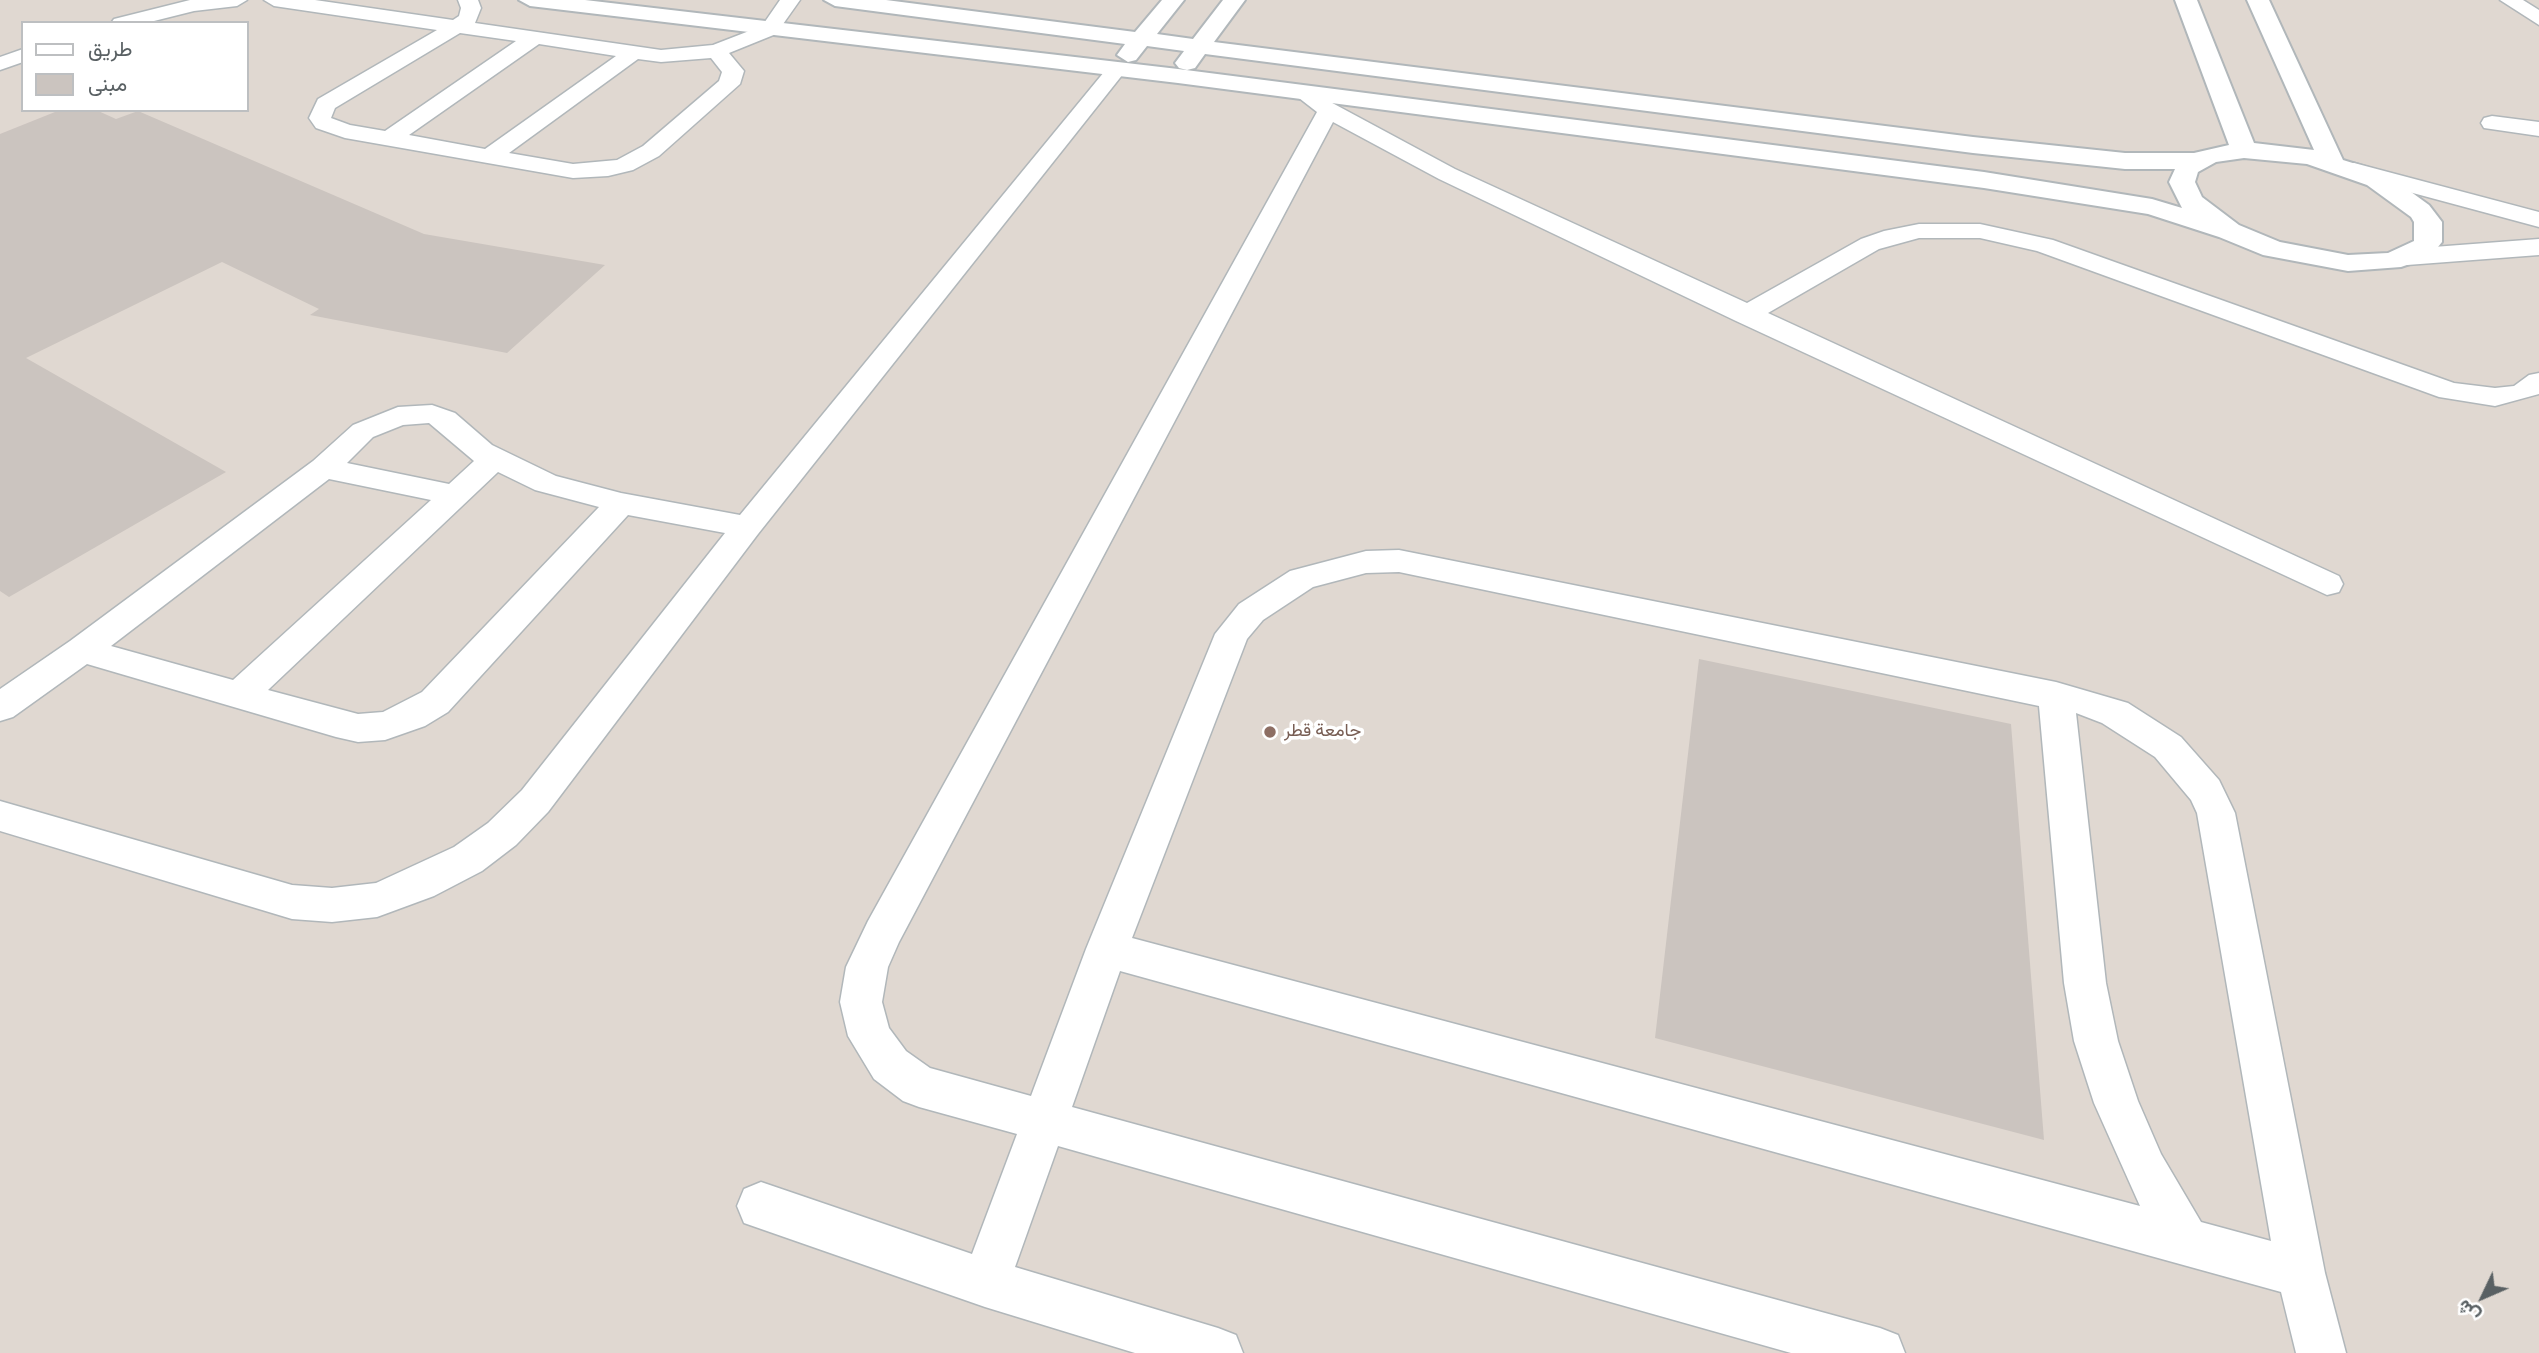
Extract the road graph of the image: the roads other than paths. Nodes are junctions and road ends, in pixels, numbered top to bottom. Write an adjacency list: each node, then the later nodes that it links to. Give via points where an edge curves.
1 (237, 0): 13 (lane)
2 (274, 0): 14 (lane)
3 (468, 0): 14 (lane, via 467,19)
4 (530, 0): 15 (street)
5 (790, 0): 15 (lane)
6 (835, 0): 17 (street)
7 (1173, 0): 17 (street)
8 (1234, 0): 18 (street)
9 (2186, 0): 29 (street)
10 (2258, 0): 32 (street)
11 (2510, 0): 12 (lane)
12 (2539, 19)
13 (129, 21)
14 (458, 26): 16 (lane); 28 (lane, via 336,97 321,111 320,118 333,127)
15 (769, 30): 19 (lane); 23 (street)
16 (533, 39): 20 (lane); 28 (lane)
17 (1141, 39): 18 (street); 23 (street)
18 (1199, 46): 24 (street); 31 (street, via 2036,152 2125,161)
19 (716, 51): 20 (lane, via 676,56); 30 (lane, via 733,71 729,85 640,158 608,169 573,171)
20 (633, 54): 30 (lane)
21 (21, 56): 22 (lane)
22 (0, 64)
23 (1116, 69): 24 (street); 43 (lane)
24 (1178, 76): 25 (street)
25 (1315, 101): 34 (street, via 1984,180 2152,207); 37 (lane, via 1425,164); 51 (lane, via 867,967 861,1002 870,1036 890,1065 919,1086)
26 (2492, 123): 27 (lane)
27 (2539, 129)
28 (390, 138): 30 (lane)
29 (2244, 150): 31 (street); 32 (street, via 2286,153)
30 (490, 156)
31 (2197, 161): 34 (street, via 2184,174 2185,192 2200,211)
32 (2343, 167): 33 (lane); 36 (street, via 2409,200 2428,222 2428,242)
33 (2539, 220)
34 (2229, 231): 36 (street, via 2273,249 2323,261 2371,264)
35 (2539, 247): 36 (lane)
36 (2407, 257)
37 (1745, 314): 38 (lane, via 1881,240 1919,231 1980,231 2044,245 2449,391 2511,396); 44 (lane)
38 (2539, 381)
39 (493, 460): 40 (lane, via 464,440 445,419 417,413 363,431); 41 (lane); 42 (lane, via 546,483)
40 (324, 468): 41 (lane); 45 (lane)
41 (456, 495): 47 (lane)
42 (621, 503): 43 (lane); 47 (lane, via 435,702 412,716 385,726 358,728)
43 (747, 527): 49 (lane, via 535,801 468,859 420,884 377,900 332,905 292,902)
44 (2327, 584)
45 (82, 650): 47 (lane); 48 (lane)
46 (2056, 695): 50 (lane, via 1399,561 1333,568 1275,593 1232,634); 53 (lane, via 2085,983 2096,1041 2145,1170); 54 (lane, via 2115,713 2168,747 2206,791 2216,813)
47 (239, 696)
48 (0, 707)
49 (0, 816)
50 (1107, 949): 51 (lane); 53 (lane)
51 (1042, 1121): 55 (lane); 57 (lane)
52 (761, 1206): 55 (lane)
53 (2185, 1240): 54 (lane)
54 (2301, 1273): 58 (lane)
55 (985, 1283): 56 (lane)
56 (1218, 1353)
57 (1880, 1353)
58 (2321, 1353)

